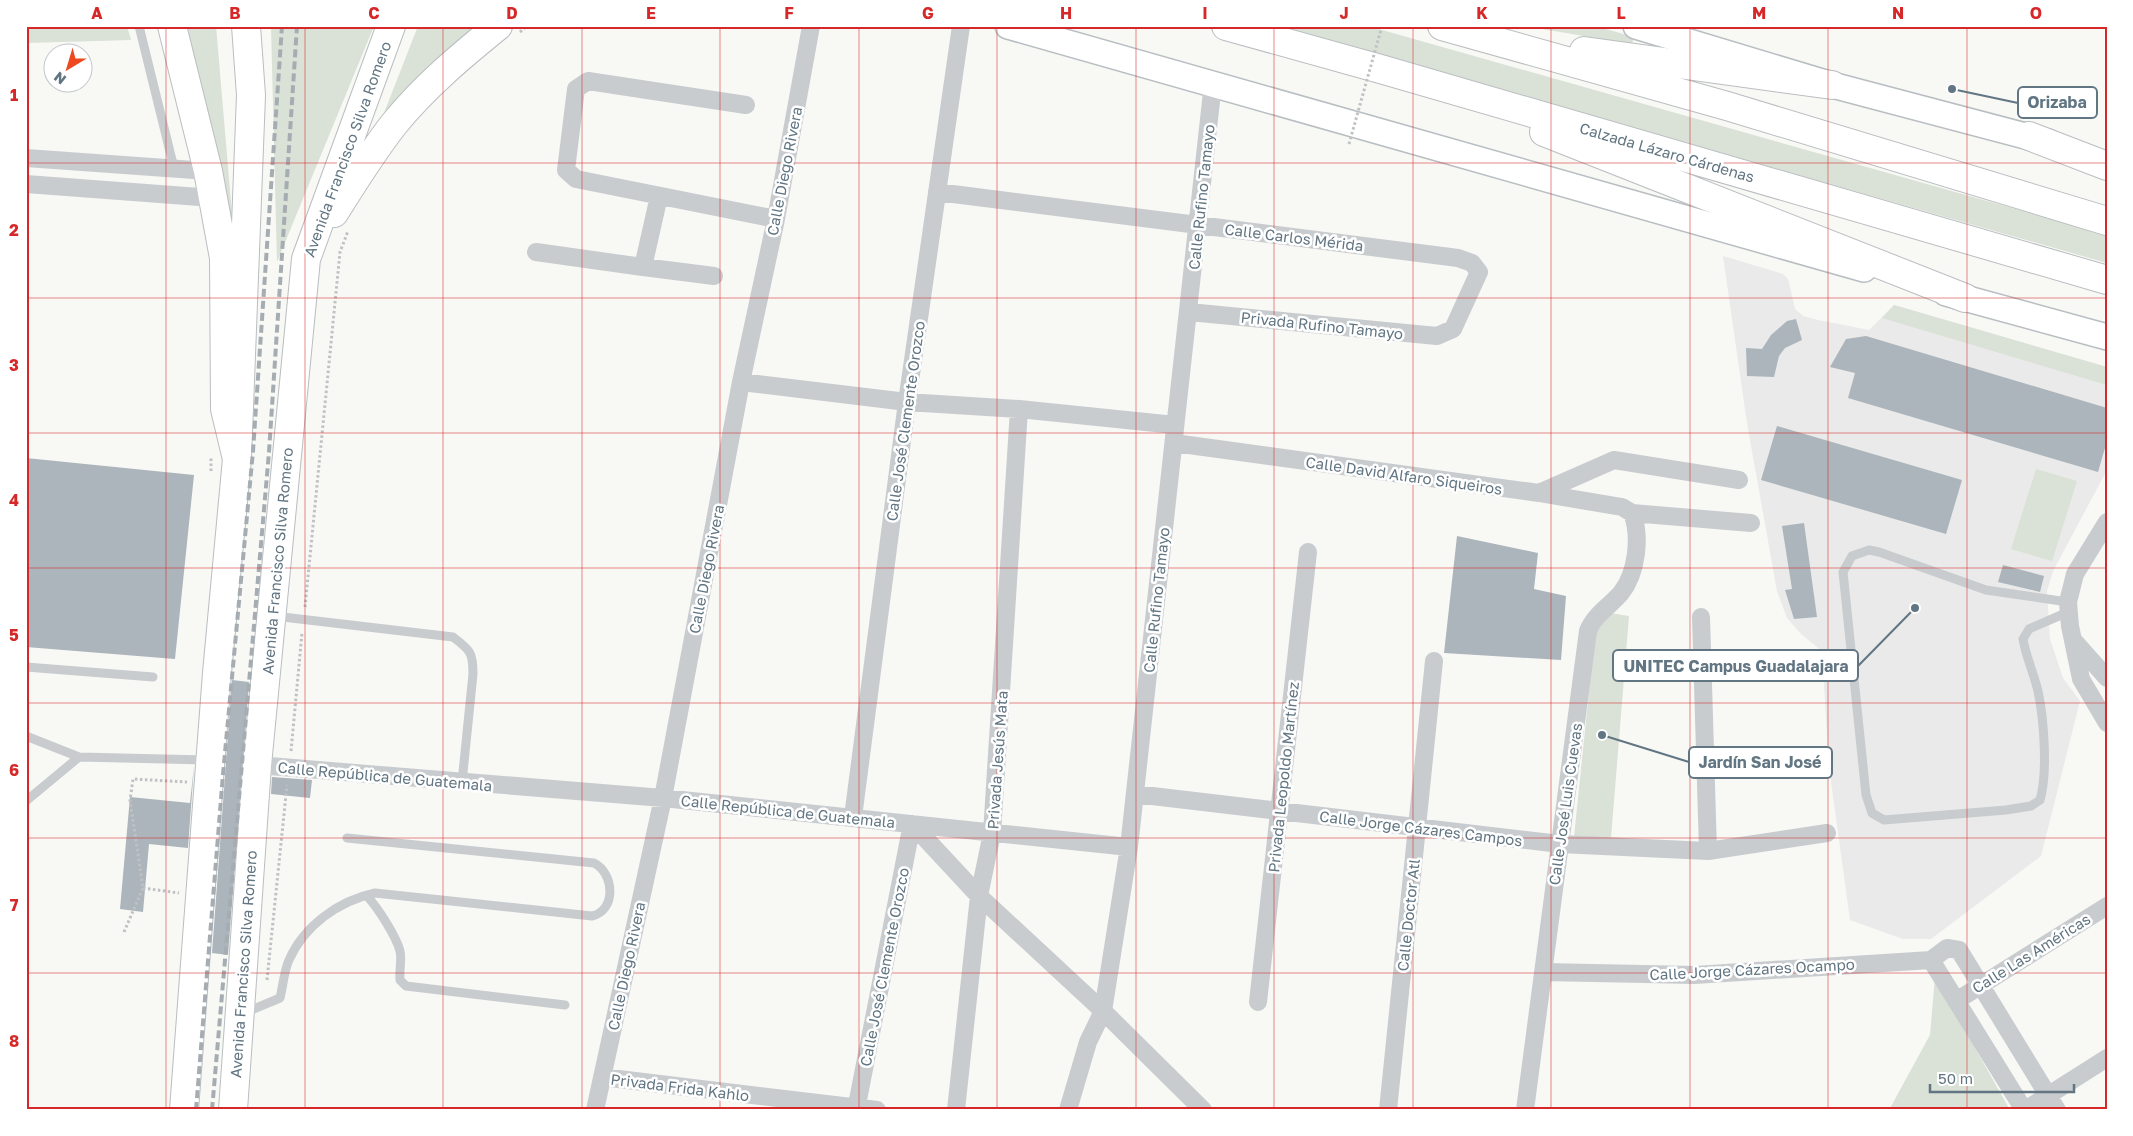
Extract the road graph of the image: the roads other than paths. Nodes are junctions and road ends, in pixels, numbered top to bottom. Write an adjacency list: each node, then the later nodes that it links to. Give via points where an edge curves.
1 (139, 26): 22 (lane)
2 (172, 26): 23 (main road)
3 (246, 26): 46 (main road, via 251,95)
4 (392, 26): 33 (main road, Avenida Francisco Silva Romero)
5 (811, 26): 29 (street, Calle Diego Rivera)
6 (961, 26): 26 (street, Calle José Clemente Orozco)
7 (1008, 26): 14 (main road)
8 (1226, 26): 13 (main road, Calzada Lázaro Cárdenas)
9 (1442, 26): 12 (main road)
10 (1648, 28): 15 (main road)
11 (506, 31): 33 (main road, via 463,54 394,123)
12 (1482, 38): 15 (main road); 30 (main road, via 1726,106)
13 (1384, 70): 36 (main road, Calzada Lázaro Cárdenas); 37 (main road)
14 (1213, 83): 31 (street, Calle Rufino Tamayo); 37 (main road)
15 (1832, 85): 17 (main road)
16 (746, 105): 27 (street, via 588,81 578,86 565,166 568,174 576,179)
17 (2029, 136): 19 (main road); 21 (main road)
18 (26, 158): 20 (street)
19 (2107, 159)
20 (66, 162): 22 (street); 25 (street)
21 (2107, 166)
22 (174, 168): 23 (street)
23 (208, 171): 28 (main road)
24 (26, 184): 25 (street)
25 (63, 187): 28 (street)
26 (937, 192): 31 (street, Calle Carlos Mérida); 42 (street, Calle José Clemente Orozco)
27 (659, 196): 29 (street); 34 (street)
28 (213, 198): 46 (main road, via 224,258 225,409)
29 (776, 219): 41 (street, Calle Diego Rivera)
30 (2107, 221)
31 (1198, 224): 38 (street, Calle Rufino Tamayo); 39 (street, Calle Carlos Mérida, via 1472,262 1479,275)
32 (536, 252): 34 (street)
33 (306, 259): 54 (main road, Avenida Francisco Silva Romero)
34 (643, 267): 35 (street)
35 (714, 276)
36 (2107, 280)
37 (1966, 298): 40 (main road)
38 (1189, 312): 39 (street, Privada Rufino Tamayo, via 1437,336); 44 (street, Calle Rufino Tamayo)
39 (1453, 329)
40 (2107, 337)
41 (741, 382): 42 (street); 69 (street, Calle Diego Rivera)
42 (906, 402): 43 (street); 72 (street, Calle José Clemente Orozco)
43 (1020, 409): 44 (street); 75 (street, Privada Jesús Mata)
44 (1174, 425): 45 (street, Calle Rufino Tamayo)
45 (1174, 443): 48 (street, Calle David Alfaro Siqueiros); 68 (street, Calle Rufino Tamayo)
46 (236, 459): 65 (main road)
47 (1739, 480): 48 (street, via 1614,460)
48 (1539, 494): 49 (street, Calle David Alfaro Siqueiros, via 1622,507)
49 (1632, 514): 51 (street, Calle David Alfaro Siqueiros); 78 (street, Calle José Luis Cuevas, via 1636,528 1630,576 1621,593 1588,631)
50 (2107, 522): 53 (street, via 2075,574)
51 (1751, 523)
52 (1308, 552): 71 (street, Privada Leopoldo Martínez)
53 (2068, 607): 53 (lane, via 1986,590 1879,552 1869,550 1852,556 1843,572 1866,795 1872,813 1884,820 2006,810 2031,806 2040,800 2045,784 2040,710 2024,639 2029,629); 56 (street)
54 (272, 616): 66 (main road, Avenida Francisco Silva Romero); 67 (lane, via 453,637 468,648 473,657 473,674)
55 (1701, 618): 80 (street)
56 (2073, 640): 60 (street); 61 (street)
57 (1434, 661): 74 (street, Calle Doctor Atl)
58 (26, 667): 59 (lane)
59 (154, 677)
60 (2107, 678): 61 (street)
61 (2081, 679): 62 (street)
62 (2107, 724)
63 (27, 738): 64 (lane)
64 (79, 757): 65 (lane); 70 (lane)
65 (211, 760): 96 (main road)
66 (257, 766): 67 (street, Calle República de Guatemala); 91 (main road, Avenida Francisco Silva Romero)
67 (462, 782): 69 (street, Calle República de Guatemala)
68 (1135, 794): 71 (street, Calle Jorge Cázares Campos); 79 (street, Calle Rufino Tamayo)
69 (663, 798): 72 (street, Calle República de Guatemala); 93 (street, Calle Diego Rivera)
70 (26, 801)
71 (1279, 811): 74 (street, Calle Jorge Cázares Campos); 88 (street, Privada Leopoldo Martínez)
72 (853, 817): 73 (street, Calle República de Guatemala)
73 (912, 824): 75 (street); 82 (street, Calle República de Guatemala); 95 (street, Calle José Clemente Orozco)
74 (1417, 828): 78 (street, Calle Jorge Cázares Campos); 103 (street, Calle Doctor Atl)
75 (992, 833): 79 (street); 82 (street, Privada Jesús Mata)
76 (1827, 833): 80 (street, Calle Jorge Cázares Campos)
77 (347, 838): 81 (lane, via 594,863 606,872 610,891 609,902 602,912 592,916 375,894)
78 (1560, 844): 80 (street, Calle Jorge Cázares Campos); 85 (street, Calle José Luis Cuevas)
79 (1129, 847): 90 (street, Calle Rufino Tamayo)
80 (1708, 851)
81 (366, 896): 89 (lane, via 398,946 400,980 406,986); 91 (lane, via 333,910 303,936 289,961 280,998)
82 (979, 896): 90 (street, Calle República de Guatemala); 100 (street, Privada Jesús Mata)
83 (2107, 906): 86 (street, Calle Las Américas)
84 (1930, 960): 85 (street, Calle Jorge Cázares Ocampo, via 1694,975); 86 (street, via 1947,948 1956,948); 87 (street)
85 (1543, 972): 104 (street, Calle José Luis Cuevas)
86 (1981, 984): 87 (street, Calle Las Américas); 94 (street)
87 (1956, 1001): 105 (street)
88 (1258, 1002)
89 (565, 1005)
90 (1103, 1011): 101 (street, Calle Rufino Tamayo, via 1088,1042); 102 (street, Calle República de Guatemala)
91 (239, 1015): 97 (main road, Avenida Francisco Silva Romero)
92 (2107, 1058): 94 (street)
93 (602, 1077): 95 (street, Privada Frida Kahlo); 98 (street, Calle Diego Rivera)
94 (2053, 1103): 105 (street)
95 (857, 1109): 99 (street, Privada Frida Kahlo)
96 (184, 1110)
97 (233, 1110)
98 (595, 1110)
99 (877, 1110)
100 (956, 1110)
101 (1068, 1110)
102 (1203, 1110)
103 (1388, 1110)
104 (1525, 1110)
105 (2025, 1110)

